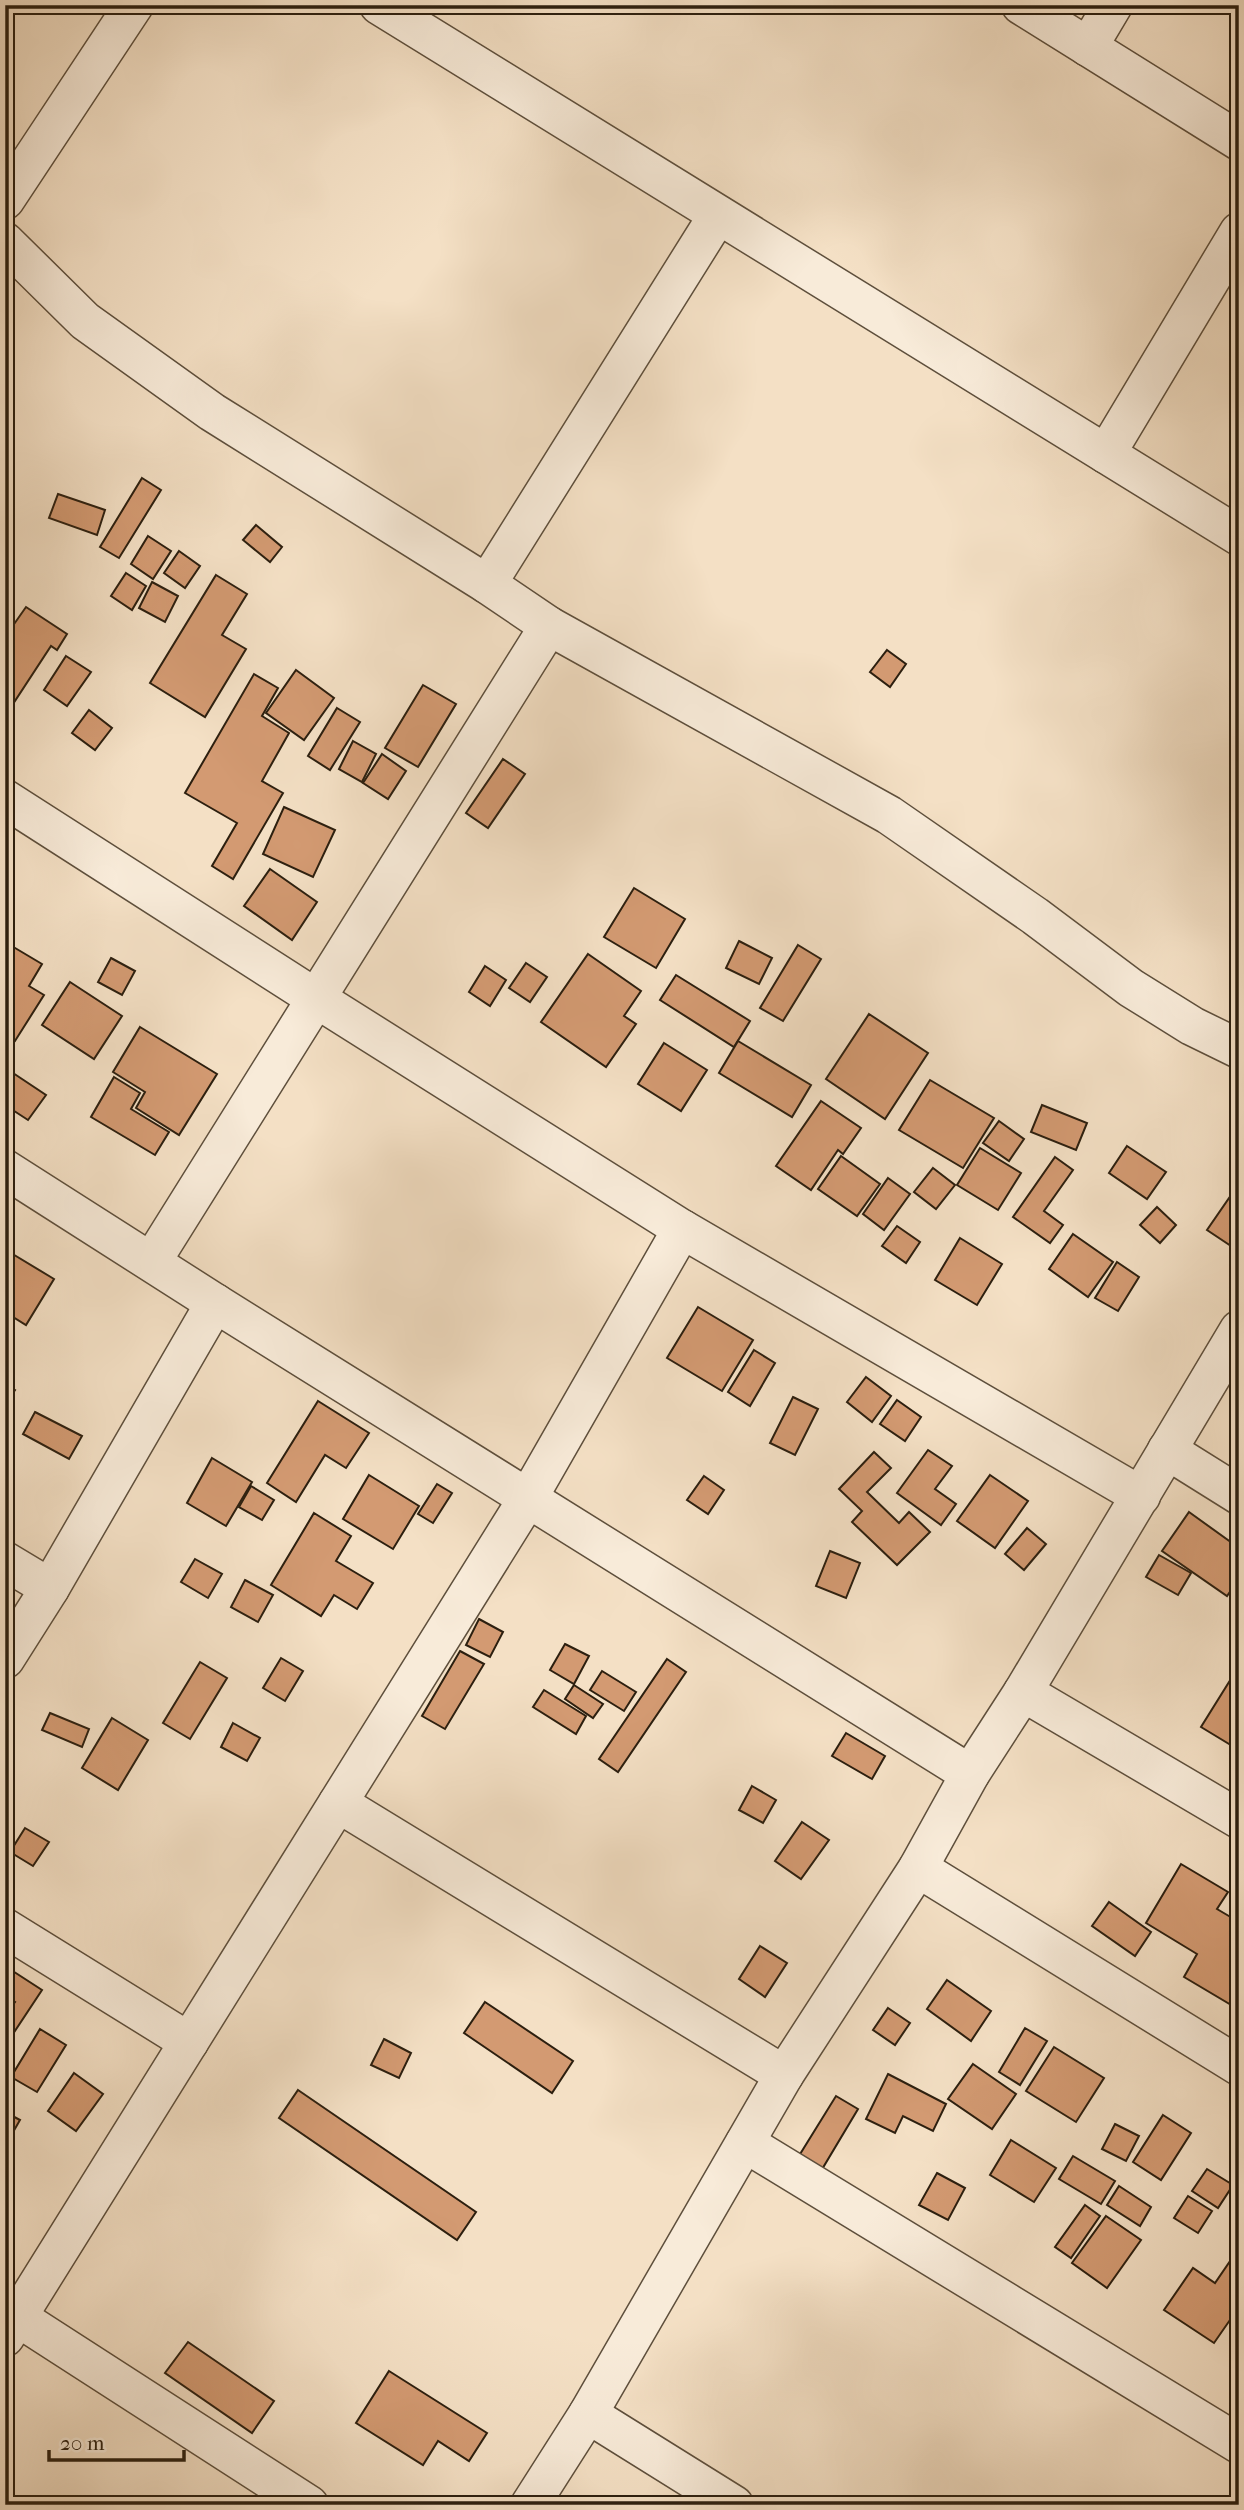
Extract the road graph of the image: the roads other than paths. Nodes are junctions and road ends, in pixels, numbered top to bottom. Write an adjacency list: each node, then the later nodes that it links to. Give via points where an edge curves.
1 (134, 5): 7 (street)
2 (379, 5): 8 (street)
3 (1021, 5): 5 (street)
4 (1113, 5): 5 (street)
5 (1088, 47): 6 (street)
6 (1239, 141)
7 (5, 200)
8 (718, 215): 11 (street); 13 (street)
9 (1239, 232): 11 (street)
10 (5, 242): 13 (street, via 85,321 212,412)
11 (1106, 454): 12 (street)
12 (1239, 536)
13 (487, 584): 14 (street)
14 (549, 625): 16 (street); 17 (street, via 889,815 1131,988)
15 (5, 799): 16 (street)
16 (317, 999): 19 (street); 20 (street)
17 (1239, 1049)
18 (5, 1169): 20 (street)
19 (682, 1229): 25 (street); 26 (street)
20 (152, 1261): 21 (street)
21 (215, 1303): 26 (street); 28 (street)
22 (1239, 1330): 23 (street)
23 (1167, 1450): 24 (street); 25 (street)
24 (1239, 1494)
25 (1141, 1496): 30 (street)
26 (528, 1498): 31 (street); 32 (street)
27 (5, 1561): 28 (street)
28 (50, 1588): 29 (street)
29 (5, 1659)
30 (1023, 1692): 31 (street); 33 (street)
31 (970, 1773): 34 (street)
32 (338, 1803): 36 (street); 38 (street)
33 (1239, 1819)
34 (918, 1868): 37 (street); 38 (street)
35 (5, 1928): 36 (street)
36 (189, 2042): 40 (street)
37 (1239, 2066)
38 (784, 2075): 39 (street)
39 (746, 2143): 41 (street); 42 (street)
40 (10, 2321): 43 (street)
41 (588, 2414): 44 (street); 45 (street)
42 (1239, 2444)
43 (309, 2505)
44 (530, 2505)
45 (733, 2505)

